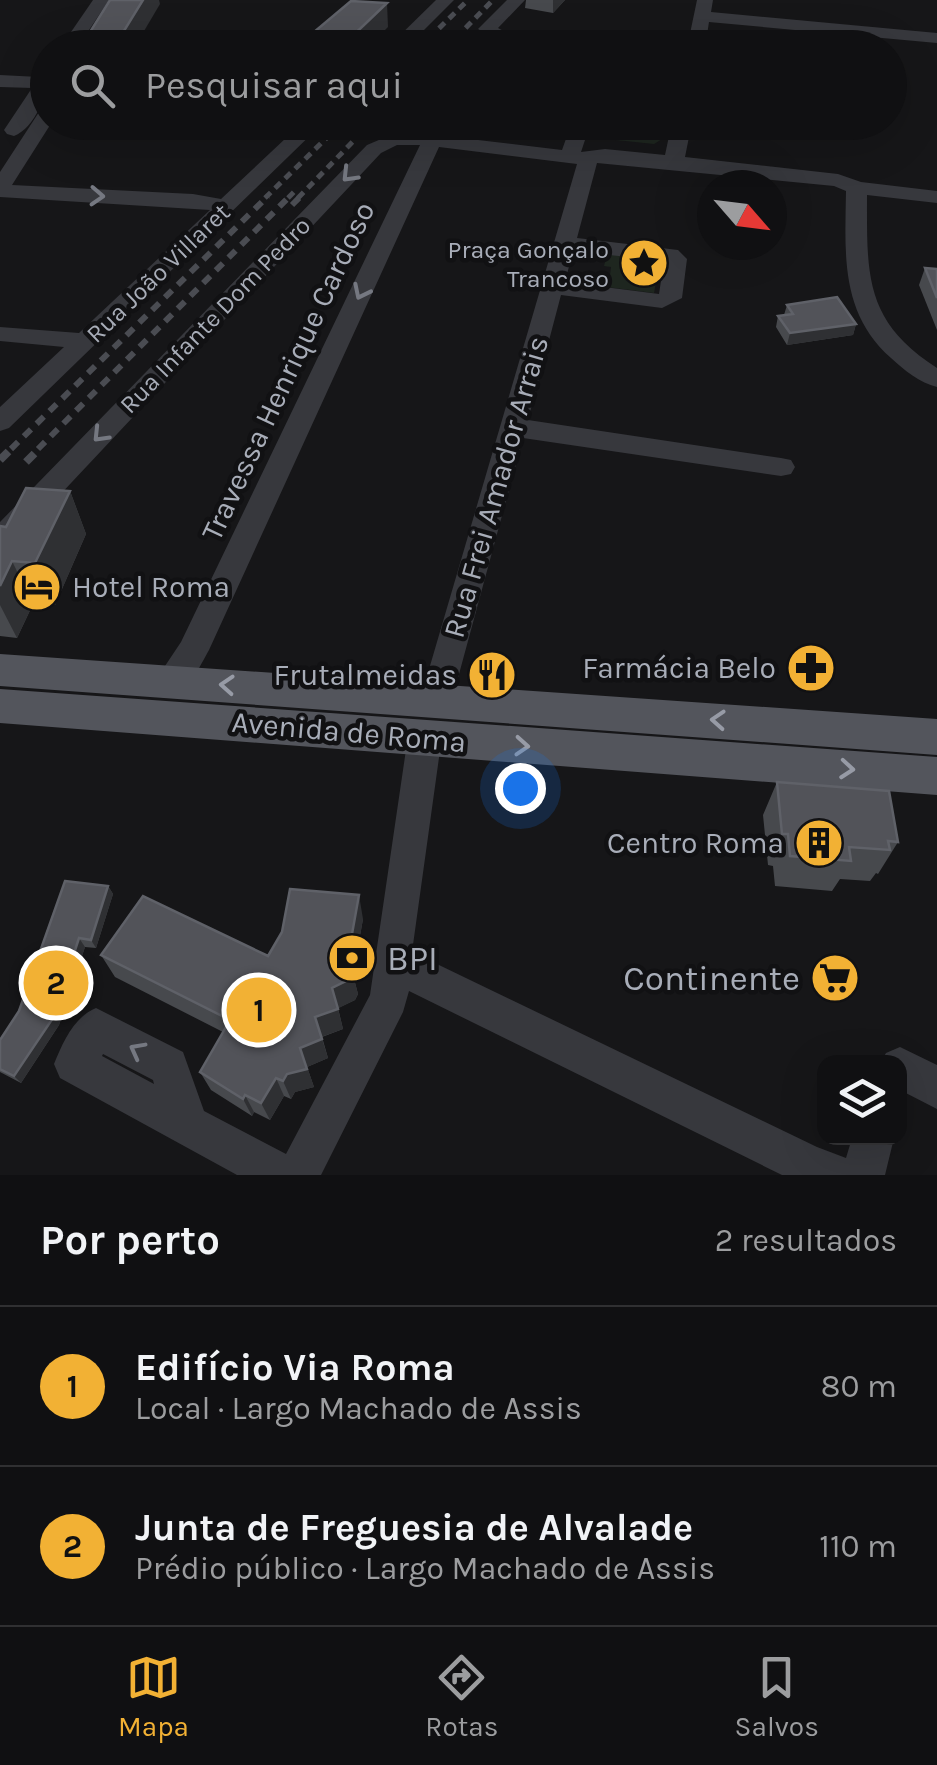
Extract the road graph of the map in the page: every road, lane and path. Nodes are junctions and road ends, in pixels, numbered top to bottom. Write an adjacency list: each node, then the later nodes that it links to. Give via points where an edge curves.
1 (119, 0): 5 (street)
2 (446, 0): 7 (street)
3 (517, 0): 8 (street)
4 (703, 8): 9 (street)
5 (100, 10): 6 (street)
6 (83, 30)
7 (414, 30)
8 (489, 30)
9 (875, 30)
10 (907, 34): 11 (street)
11 (937, 38)
12 (0, 81): 13 (street)
13 (30, 81)
14 (30, 106): 22 (street)
15 (31, 140): 26 (street)
16 (296, 140): 28 (street, Rua João Villaret)
17 (396, 140): 37 (street, Rua Infante Dom Pedro, one-way to 37, via 374,148)
18 (433, 140): 39 (street, Travessa Henrique Cardoso, one-way to 39, via 193,650)
19 (489, 140): 23 (street, Rua Infante Dom Pedro)
20 (581, 140): 23 (street, Rua Frei Amador Arrais)
21 (678, 140): 24 (street)
22 (0, 152)
23 (580, 154): 24 (street, Rua Infante Dom Pedro); 29 (street, Rua Frei Amador Arrais)
24 (674, 162): 25 (street, Rua Infante Dom Pedro, via 838,180)
25 (857, 188): 27 (street, Rua Infante Dom Pedro); 33 (street, via 865,314 892,348)
26 (0, 189): 28 (street, one-way to 28)
27 (937, 197)
28 (227, 206): 32 (street, Rua João Villaret)
29 (565, 243): 30 (street, Rua Frei Amador Arrais); 30 (street, via 670,255 676,260 670,298)
30 (552, 288): 35 (street, Rua Frei Amador Arrais)
31 (0, 334): 32 (street)
32 (86, 341): 34 (street, Rua João Villaret)
33 (937, 379)
34 (0, 422)
35 (512, 428): 36 (street); 41 (street, Rua Frei Amador Arrais)
36 (781, 466)
37 (0, 540)
38 (0, 670): 39 (main road, Avenida de Roma)
39 (171, 681): 41 (main road, Avenida de Roma, one-way to 39)
40 (0, 706): 41 (main road, Avenida de Roma)
41 (428, 712): 42 (main road, Avenida de Roma, one-way to 41); 43 (main road, Avenida de Roma, one-way to 43); 44 (street, Rua Frei Amador Arrais)
42 (937, 737)
43 (937, 776)
44 (390, 962): 50 (street, Rua Frei Amador Arrais, via 389,998); 51 (street)
45 (907, 1071): 46 (street)
46 (937, 1088)
47 (188, 1125): 49 (street)
48 (871, 1145): 52 (street)
49 (281, 1175)
50 (298, 1175)
51 (835, 1175)
52 (862, 1175)

